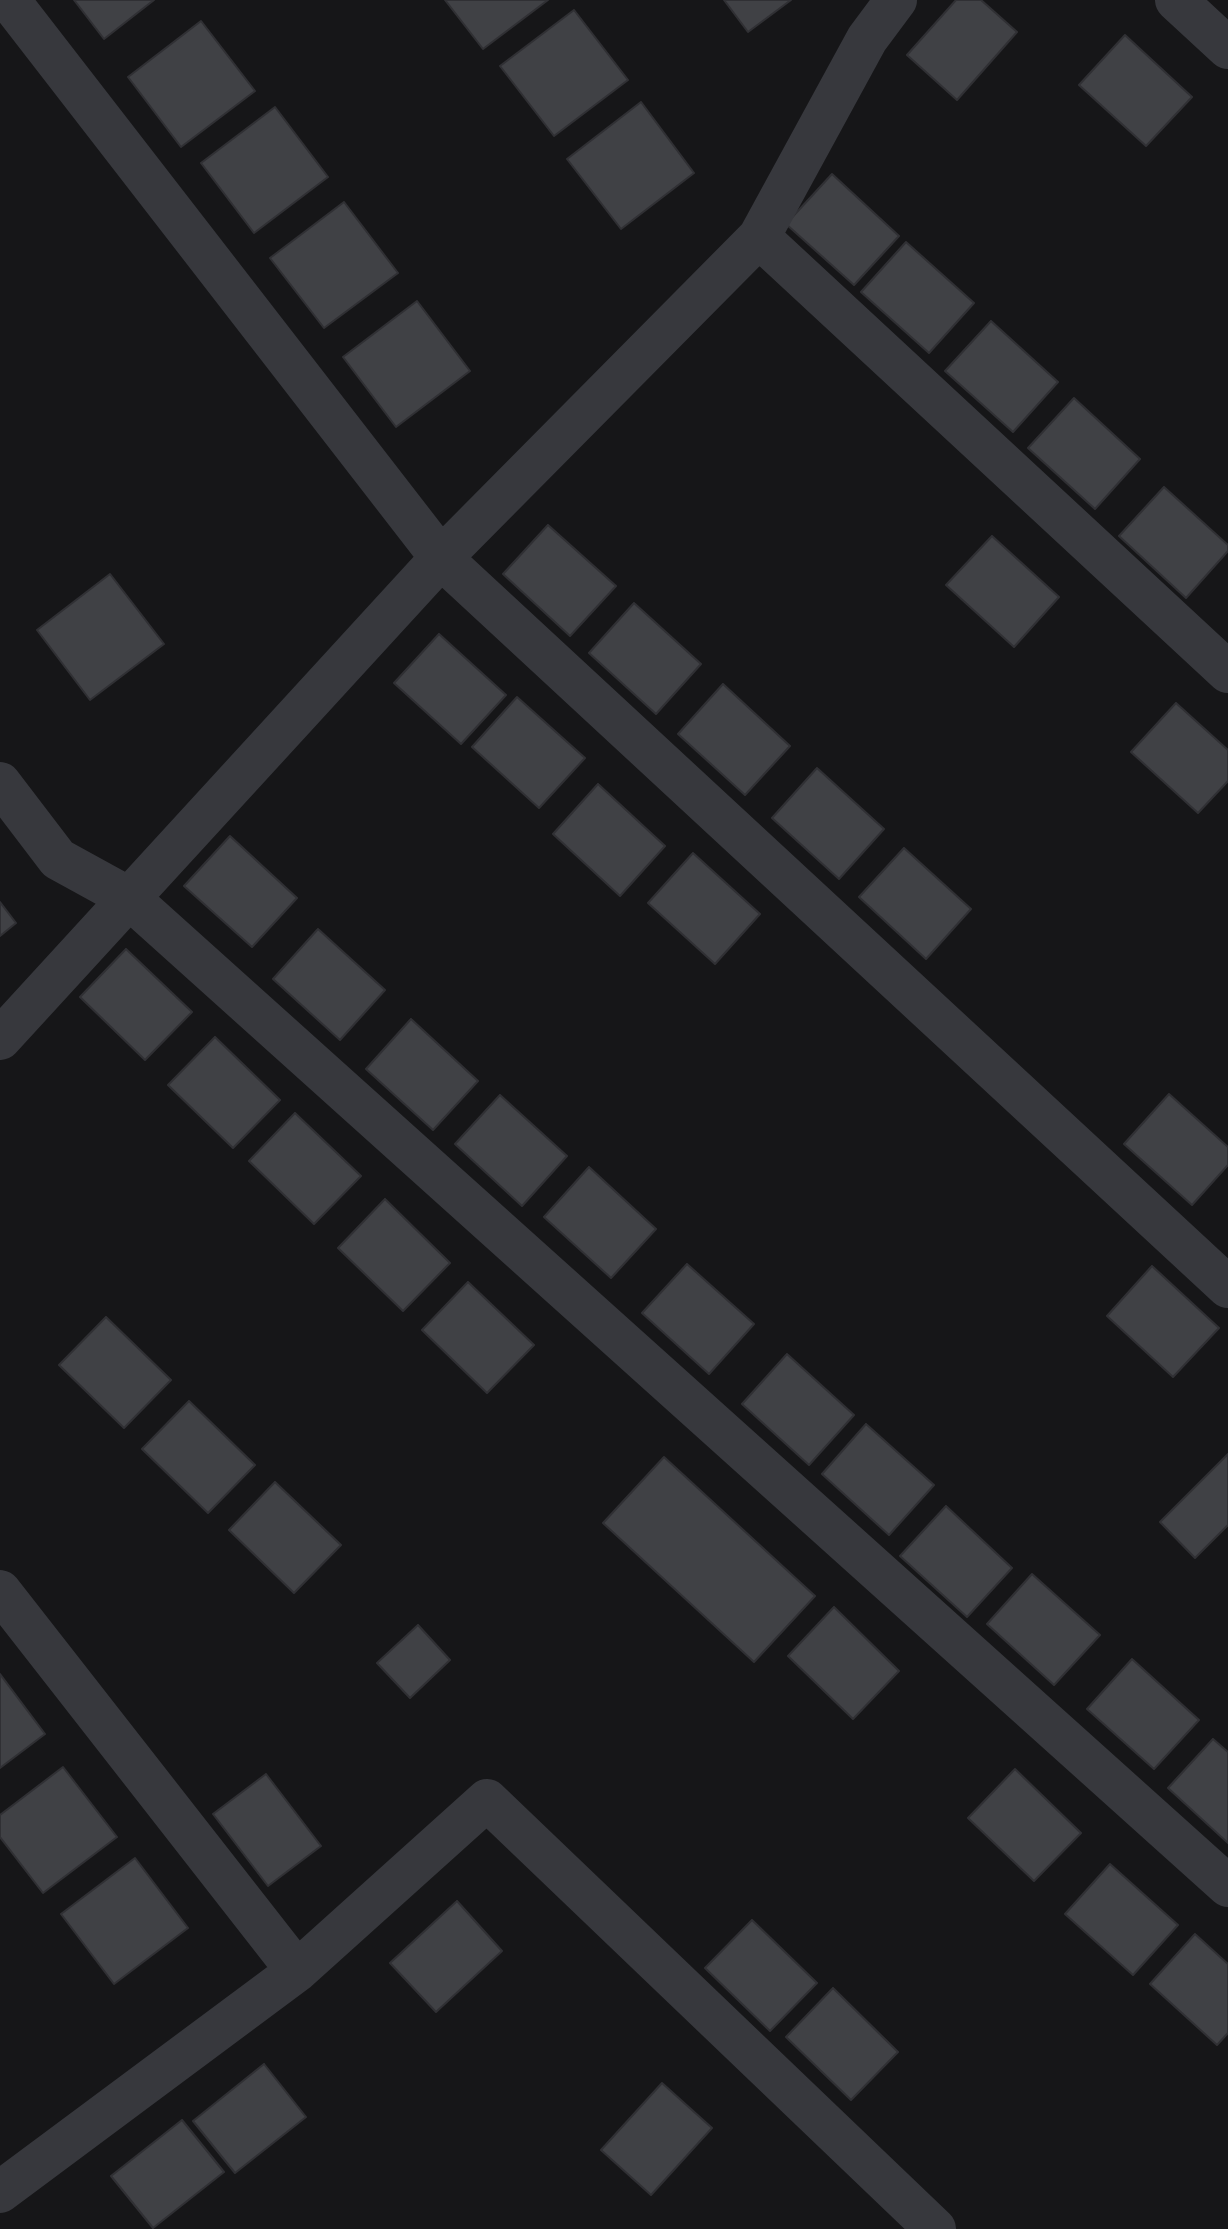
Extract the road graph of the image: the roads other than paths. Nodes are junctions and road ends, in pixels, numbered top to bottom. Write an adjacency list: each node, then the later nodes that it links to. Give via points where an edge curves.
1 (9, 0): 6 (street)
2 (896, 0): 5 (street, via 867,39)
3 (1176, 0): 4 (street)
4 (1228, 48)
5 (759, 237): 6 (street); 7 (street)
6 (441, 558): 9 (street); 11 (street)
7 (1228, 672)
8 (0, 783): 9 (street, via 58,859)
9 (129, 898): 10 (street); 13 (street)
10 (0, 1039)
11 (1228, 1287)
12 (0, 1591): 14 (street)
13 (1228, 1886)
14 (297, 1971): 15 (street); 16 (street, via 487,1800)
15 (0, 2192)
16 (935, 2229)

